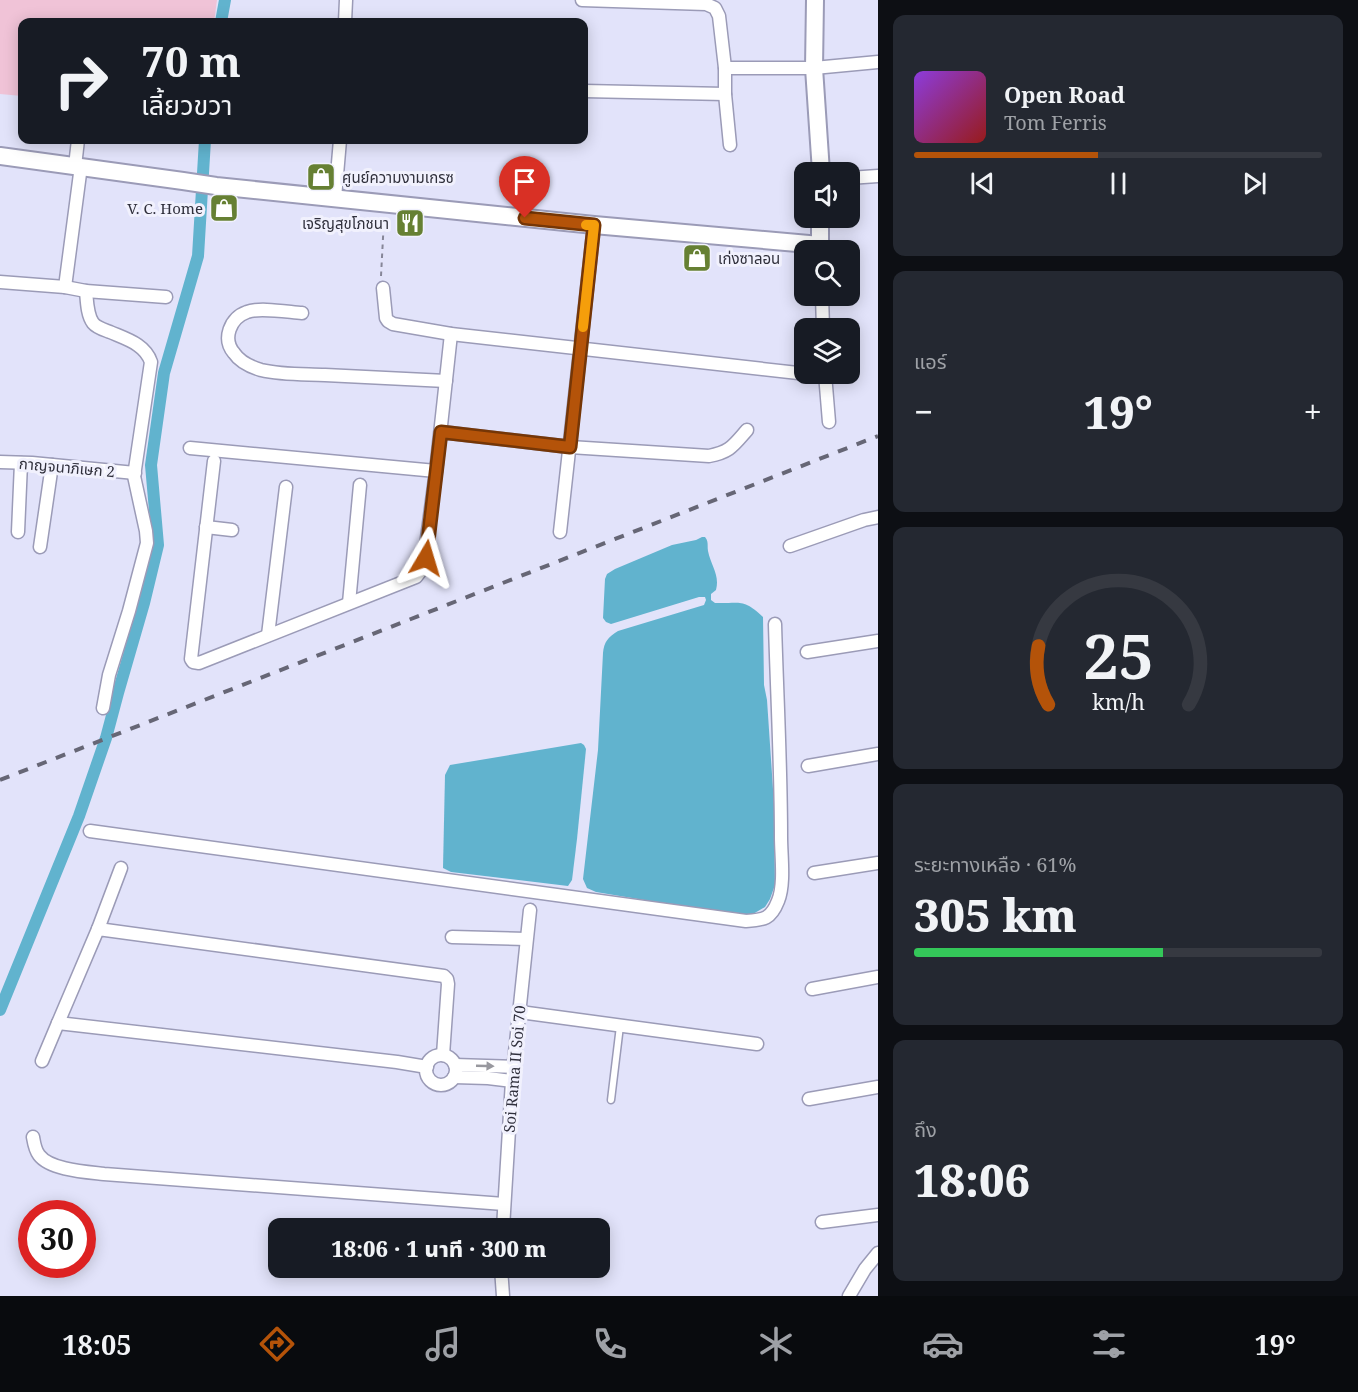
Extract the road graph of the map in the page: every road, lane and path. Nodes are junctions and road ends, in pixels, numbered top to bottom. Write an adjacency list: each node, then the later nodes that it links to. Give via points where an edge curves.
1 (346, 0): 4 (street)
2 (582, 0): 6 (street, via 706,4 715,8)
3 (815, 0): 7 (street)
4 (345, 18)
5 (878, 62): 7 (street)
6 (725, 68): 7 (street); 9 (street)
7 (814, 68): 14 (street)
8 (588, 92): 9 (street)
9 (725, 94): 12 (street)
10 (78, 144): 15 (street)
11 (340, 144): 18 (street)
12 (730, 145)
13 (0, 156): 15 (street)
14 (820, 162)
15 (78, 166): 18 (street); 24 (street)
16 (878, 176): 17 (street)
17 (860, 177)
18 (335, 198): 19 (street)
19 (385, 204): 20 (street); 23 (path)
20 (594, 225): 21 (street); 29 (street)
21 (794, 245)
22 (0, 282): 24 (street)
23 (382, 284): 28 (street, via 388,321)
24 (65, 287): 25 (street)
25 (86, 291): 26 (street); 43 (street, via 93,323 132,341 150,358)
26 (165, 297)
27 (302, 313): 31 (street, via 255,310 241,315 228,331 232,352 252,367 280,373)
28 (452, 334): 29 (street); 31 (street)
29 (581, 349): 30 (street); 36 (street)
30 (794, 372)
31 (446, 381): 35 (street)
32 (826, 384): 33 (street)
33 (829, 422)
34 (747, 430): 36 (street, via 730,449 709,456)
35 (441, 432): 36 (street); 42 (street)
36 (570, 447): 50 (street)
37 (190, 448): 42 (street)
38 (214, 461): 47 (street)
39 (0, 462): 40 (street, กาญจนาภิเษก 2)
40 (21, 463): 41 (street, กาญจนาภิเษก 2); 49 (street)
41 (52, 465): 43 (street, กาญจนาภิเษก 2); 52 (street)
42 (436, 471): 53 (street, via 423,568 417,577)
43 (135, 473): 58 (street, via 147,543)
44 (360, 485): 53 (street)
45 (286, 487): 55 (street)
46 (878, 517): 51 (street)
47 (206, 527): 48 (street); 55 (street, via 190,659 199,663)
48 (232, 530)
49 (18, 532)
50 (560, 532)
51 (790, 546)
52 (40, 547)
53 (349, 603): 55 (street)
54 (775, 624): 61 (street, via 781,882 777,903 763,920 746,921)
55 (268, 635)
56 (878, 641): 57 (street)
57 (807, 652)
58 (103, 708)
59 (878, 754): 60 (street)
60 (808, 766)
61 (90, 831)
62 (878, 863): 64 (street)
63 (121, 868): 66 (street)
64 (814, 873)
65 (530, 910): 68 (street, Soi Rama II Soi 70)
66 (98, 929): 72 (street); 75 (street, via 444,976 448,984)
67 (452, 937): 68 (street)
68 (526, 939): 71 (street, Soi Rama II Soi 70)
69 (878, 977): 70 (street)
70 (812, 989)
71 (520, 1012): 73 (street); 78 (street, Soi Rama II Soi 70)
72 (58, 1023): 76 (street); 77 (street)
73 (620, 1026): 74 (street); 83 (lane)
74 (757, 1044)
75 (443, 1055): 77 (street, via 431,1059); 79 (street, via 451,1058)
76 (42, 1061)
77 (427, 1067): 79 (street, via 434,1083 452,1081)
78 (514, 1067): 79 (street, one-way to 78); 80 (street, Soi Rama II Soi 70)
79 (455, 1071): 80 (street)
80 (512, 1081): 85 (street, Soi Rama II Soi 70)
81 (878, 1087): 82 (street)
82 (809, 1099)
83 (611, 1100)
84 (33, 1137): 85 (street, via 35,1148 47,1162 73,1170)
85 (504, 1204): 87 (street, Soi Rama II Soi 70)
86 (878, 1215): 88 (street)
87 (503, 1218)
88 (822, 1222)
89 (878, 1253): 92 (street)
90 (502, 1278): 91 (street)
91 (503, 1296)
92 (849, 1296)

